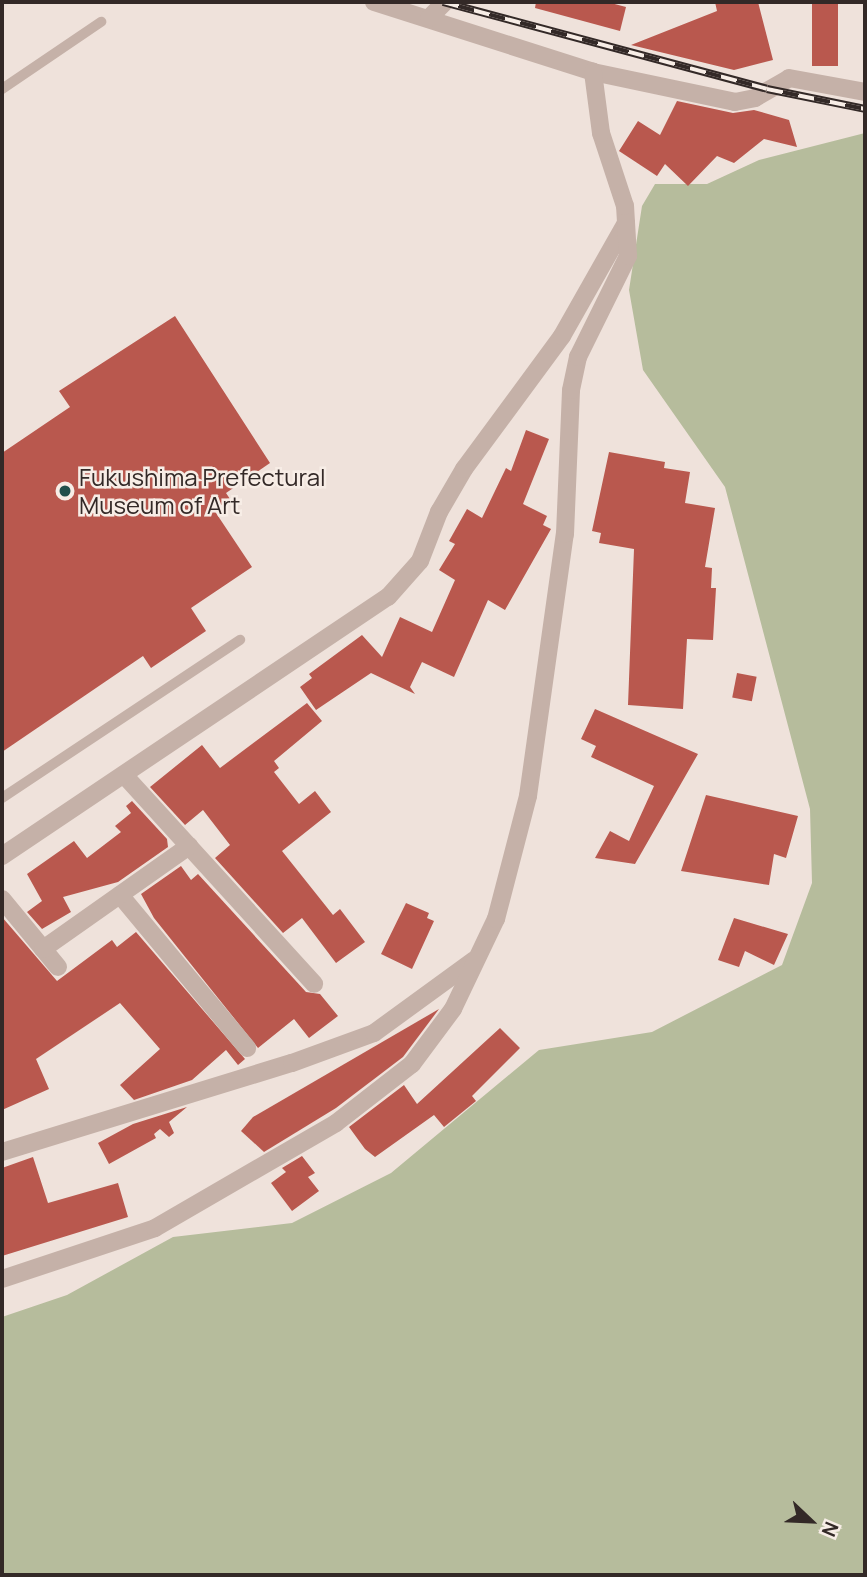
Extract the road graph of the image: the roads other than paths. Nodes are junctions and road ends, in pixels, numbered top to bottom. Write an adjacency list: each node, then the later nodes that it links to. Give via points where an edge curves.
1 (374, 2): 3 (street)
2 (445, 2): 3 (street)
3 (429, 18): 5 (street)
4 (101, 22): 6 (lane)
5 (593, 72): 7 (street, via 735,102 755,99 789,78); 8 (street, via 601,133 625,206)
6 (2, 89)
7 (865, 92)
8 (626, 223): 10 (street, via 562,336 464,469 439,512 420,561 388,597); 17 (street, via 628,256 578,357 571,390 565,534 534,759 496,919)
9 (240, 640): 11 (lane)
10 (125, 776): 12 (street); 13 (street)
11 (2, 798)
12 (189, 846): 14 (street); 19 (street)
13 (2, 856)
14 (120, 895): 16 (street); 20 (street)
15 (2, 899): 16 (street)
16 (43, 949): 18 (street)
17 (476, 959): 21 (street, via 374,1033 292,1063); 22 (street, via 453,1009 412,1064 336,1123 155,1228)
18 (58, 967)
19 (314, 984)
20 (247, 1048)
21 (2, 1152)
22 (2, 1279)

